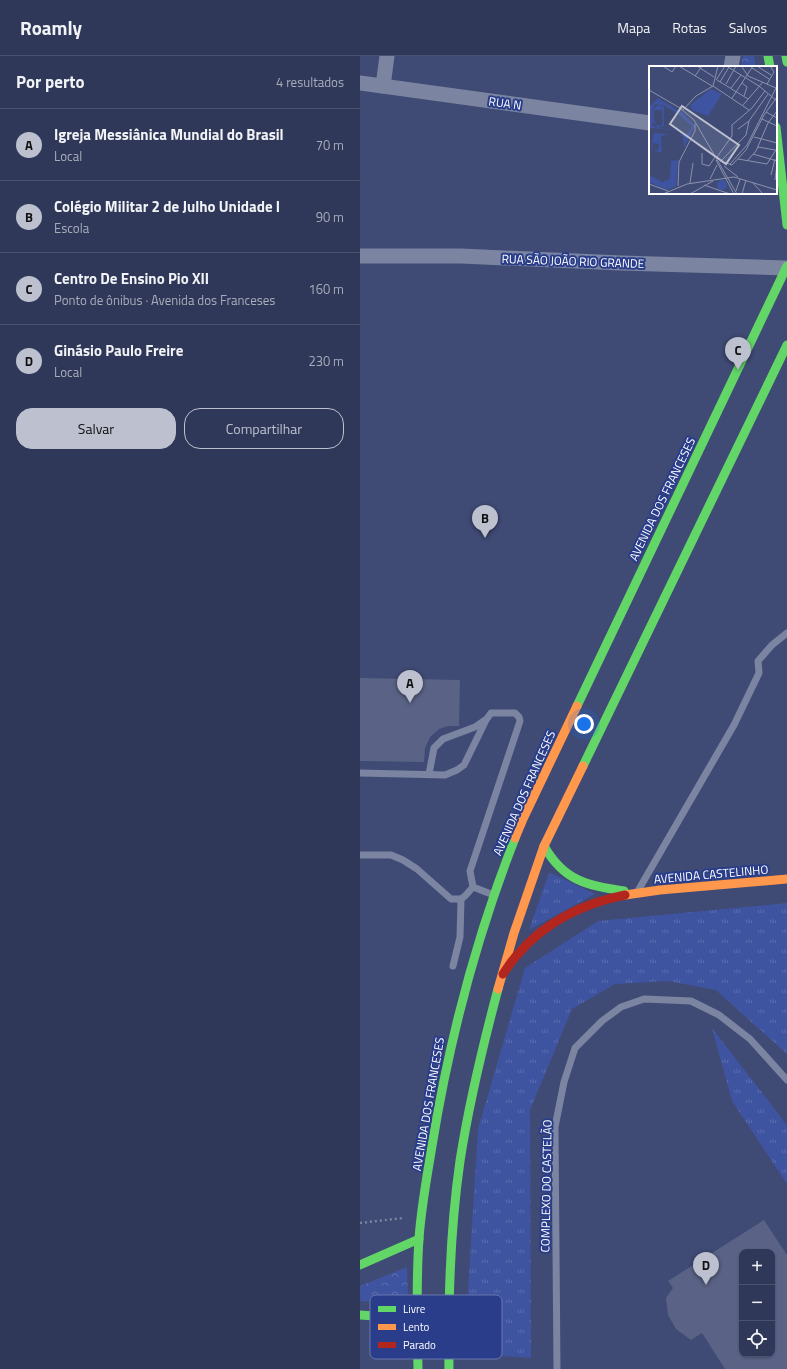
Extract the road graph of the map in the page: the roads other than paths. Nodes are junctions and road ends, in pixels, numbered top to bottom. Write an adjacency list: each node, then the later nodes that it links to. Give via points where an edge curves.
1 (388, 56): 9 (street)
2 (732, 56): 6 (street)
3 (768, 56): 7 (main road)
4 (786, 56): 5 (main road)
5 (787, 62)
6 (731, 66)
7 (770, 66)
8 (360, 83): 9 (street, RUA N)
9 (383, 86): 10 (street, RUA N)
10 (649, 123)
11 (777, 152): 12 (main road)
12 (787, 225)
13 (360, 256): 14 (street, RUA SÃO JOÃO RIO GRANDE, via 461,256)
14 (786, 267): 25 (main road, AVENIDA DOS FRANCESES, via 523,819)
15 (787, 345): 20 (main road)
16 (787, 633): 24 (lane, via 758,661 760,673 734,725)
17 (486, 720): 19 (lane, via 438,743 434,748); 19 (lane, via 464,765 445,775); 23 (lane, via 491,713 515,713 520,721 470,872)
18 (360, 773): 19 (lane)
19 (428, 774)
20 (544, 846): 24 (main road, AVENIDA CASTELINHO, via 560,870 574,879 590,885); 28 (main road)
21 (360, 855): 26 (lane, via 391,855 403,860 417,869 448,898)
22 (787, 879): 24 (main road, AVENIDA CASTELINHO)
23 (473, 887): 25 (lane); 26 (lane)
24 (636, 892): 28 (main road, AVENIDA CASTELINHO, via 603,899 560,918 534,937)
25 (493, 895): 30 (main road, AVENIDA DOS FRANCESES, via 454,1029 433,1129)
26 (460, 899): 27 (lane, via 460,937)
27 (453, 966)
28 (501, 976): 33 (main road, via 473,1091 458,1178)
29 (787, 1080): 40 (lane, COMPLEXO DO CASTELÃO, via 750,1039 720,1015 691,1001 644,999 621,1007 602,1021 575,1048 564,1082 555,1128)
30 (419, 1239): 31 (main road); 32 (main road, AVENIDA DOS FRANCESES)
31 (360, 1265)
32 (418, 1295)
33 (450, 1295)
34 (360, 1315): 35 (main road)
35 (370, 1316)
36 (418, 1359): 38 (main road, AVENIDA DOS FRANCESES)
37 (449, 1359): 39 (main road)
38 (418, 1369)
39 (449, 1369)
40 (557, 1369)

